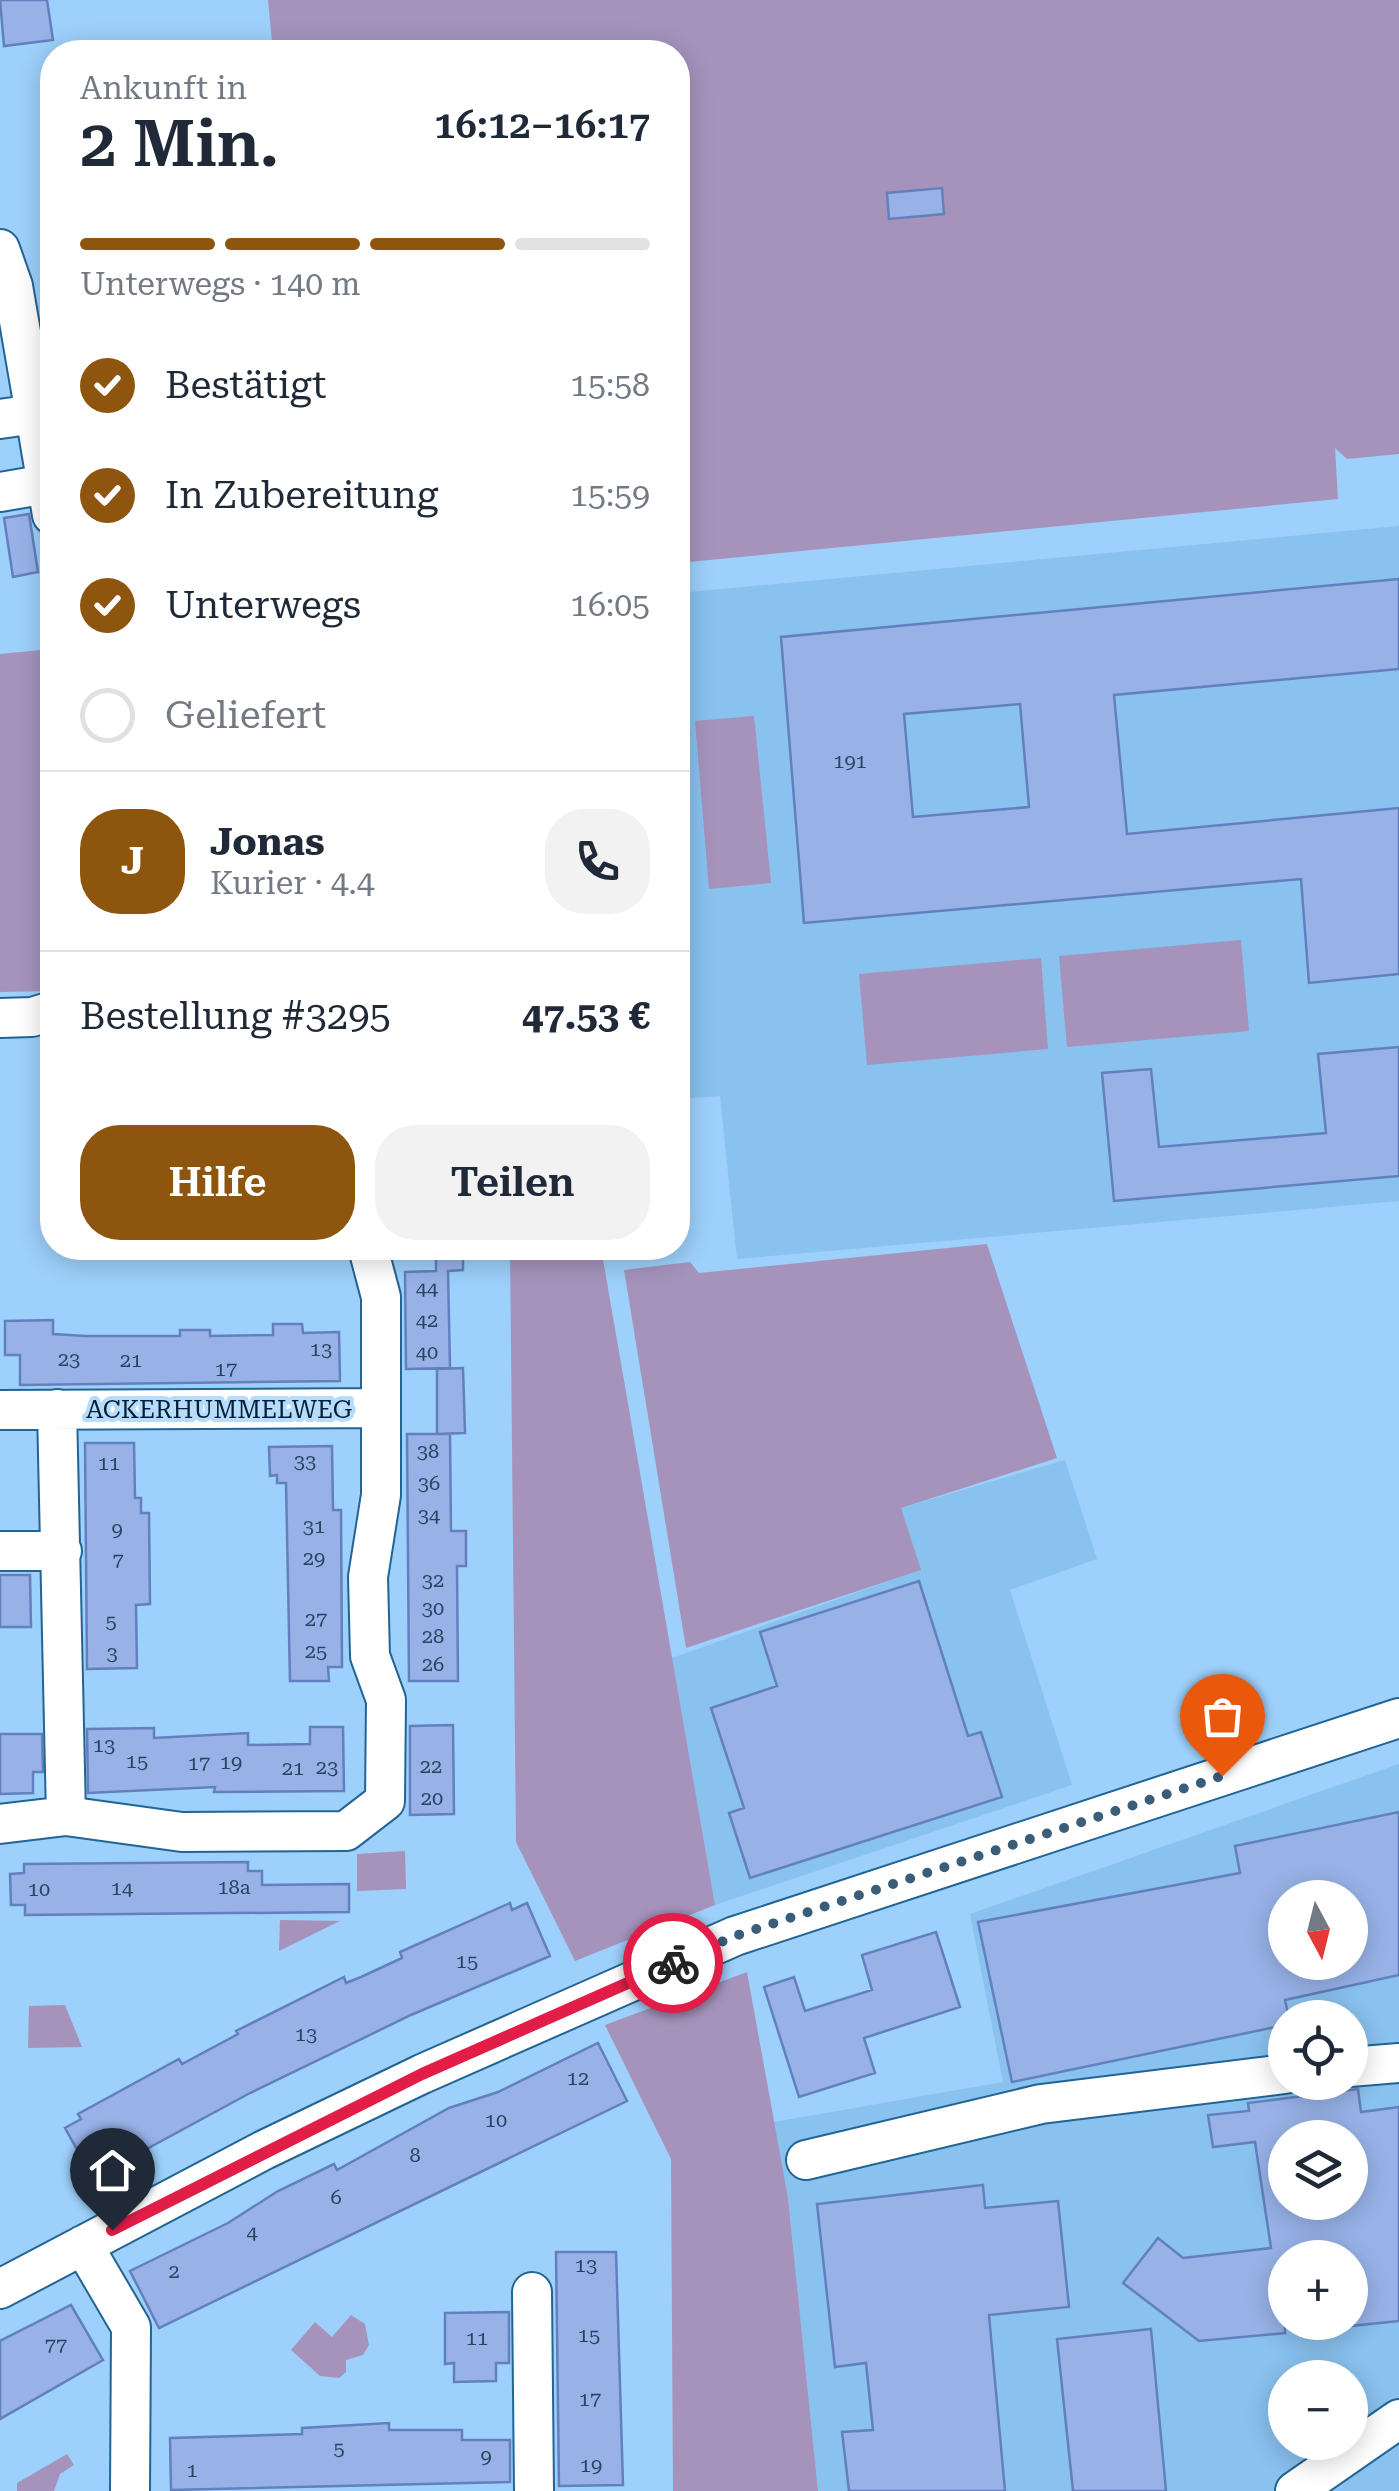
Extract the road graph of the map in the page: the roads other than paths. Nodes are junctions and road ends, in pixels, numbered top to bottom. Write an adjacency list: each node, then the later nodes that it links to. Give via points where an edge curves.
1 (0, 249): 2 (street, via 13,286)
2 (17, 417): 3 (street)
3 (40, 475)
4 (0, 492): 5 (street)
5 (40, 498)
6 (40, 1015): 7 (street)
7 (0, 1018)
8 (371, 1260): 9 (street, via 380,1297)
9 (380, 1408): 11 (street, ACKERHUMMELWEG); 15 (street, via 380,1495 368,1577 370,1656 386,1700 386,1801 346,1831 182,1832)
10 (0, 1410): 11 (street, ACKERHUMMELWEG)
11 (58, 1410): 13 (street, ACKERHUMMELWEG)
12 (0, 1551): 13 (street)
13 (62, 1551): 15 (street, ACKERHUMMELWEG)
14 (1399, 1718): 21 (street, via 735,1936 404,2082)
15 (66, 1816): 16 (street)
16 (0, 1824)
17 (1399, 2063): 18 (street)
18 (1368, 2066)
19 (1268, 2076): 20 (street, via 1041,2104)
20 (806, 2160)
21 (82, 2245): 22 (street); 25 (street, via 130,2327)
22 (0, 2289)
23 (532, 2292): 26 (street)
24 (1399, 2419): 27 (street)
25 (130, 2491)
26 (534, 2491)
27 (1295, 2491)

